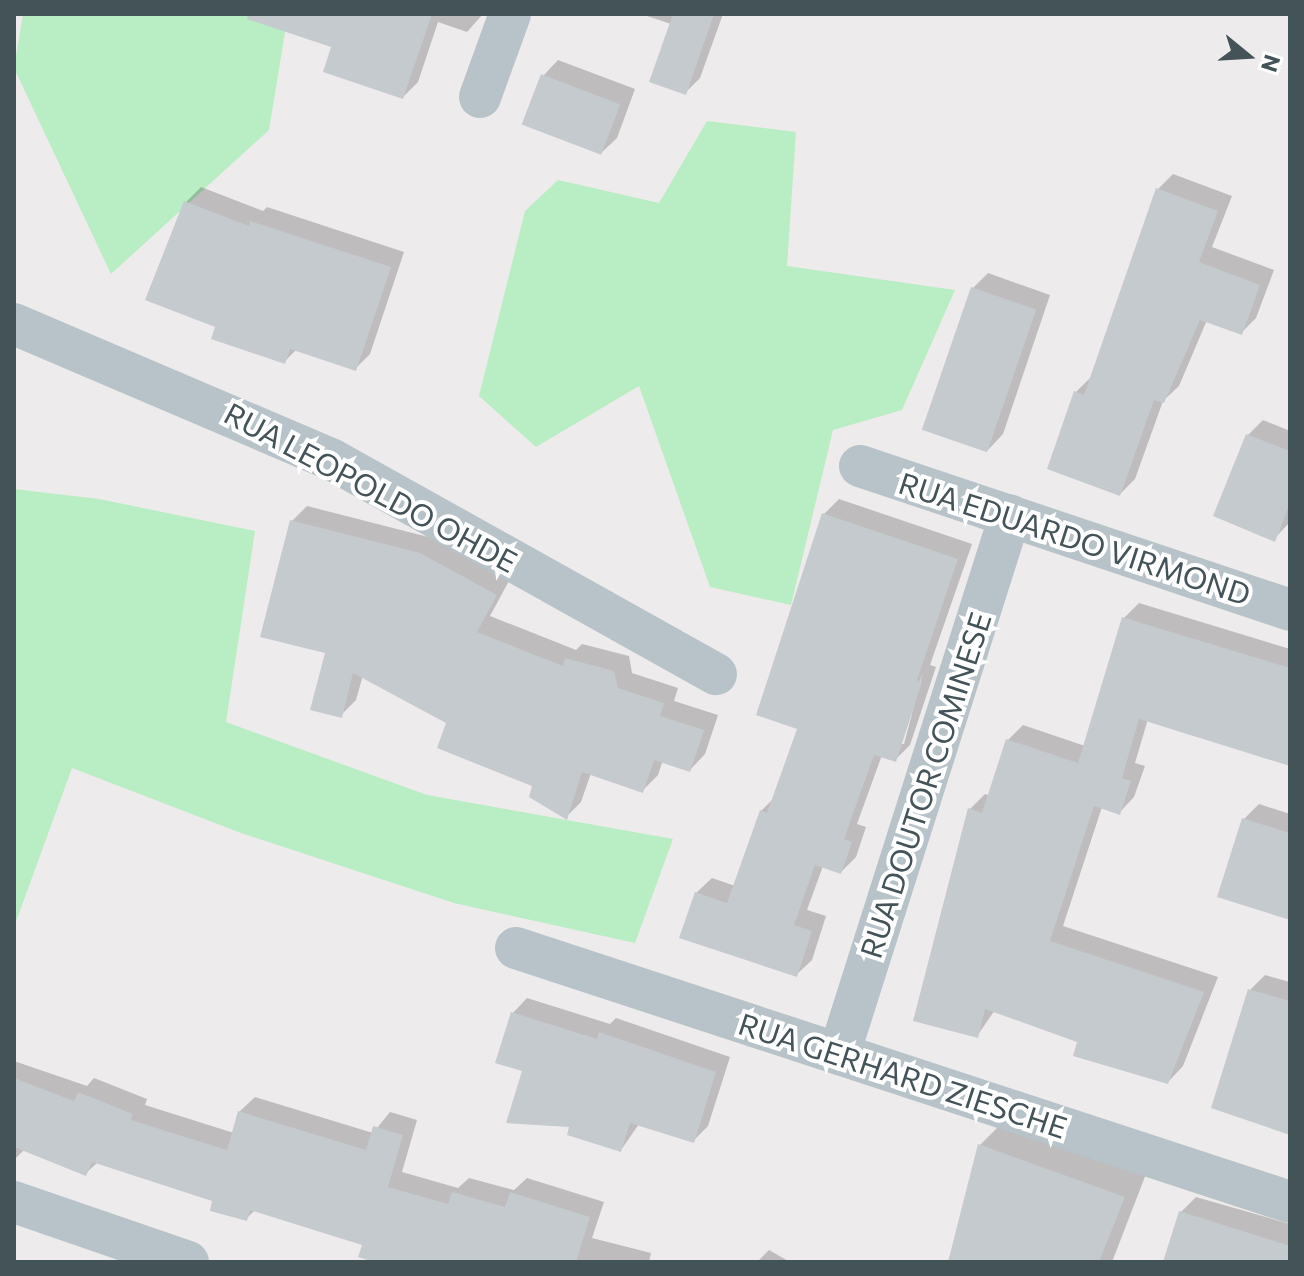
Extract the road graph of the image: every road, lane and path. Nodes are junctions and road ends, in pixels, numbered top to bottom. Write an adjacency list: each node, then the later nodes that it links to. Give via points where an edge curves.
1 (510, 14): 2 (street)
2 (480, 97)
3 (14, 324): 7 (street, RUA LEOPOLDO OHDE, via 296,442)
4 (860, 466): 5 (street, RUA EDUARDO VIRMOND)
5 (1010, 516): 6 (street, RUA EDUARDO VIRMOND); 9 (street, RUA DOUTOR COMINESE)
6 (1290, 610)
7 (716, 674)
8 (516, 948): 9 (street, RUA GERHARD ZIESCHE)
9 (839, 1054): 11 (street, RUA GERHARD ZIESCHE)
10 (14, 1202): 12 (street)
11 (1290, 1202)
12 (188, 1262)

